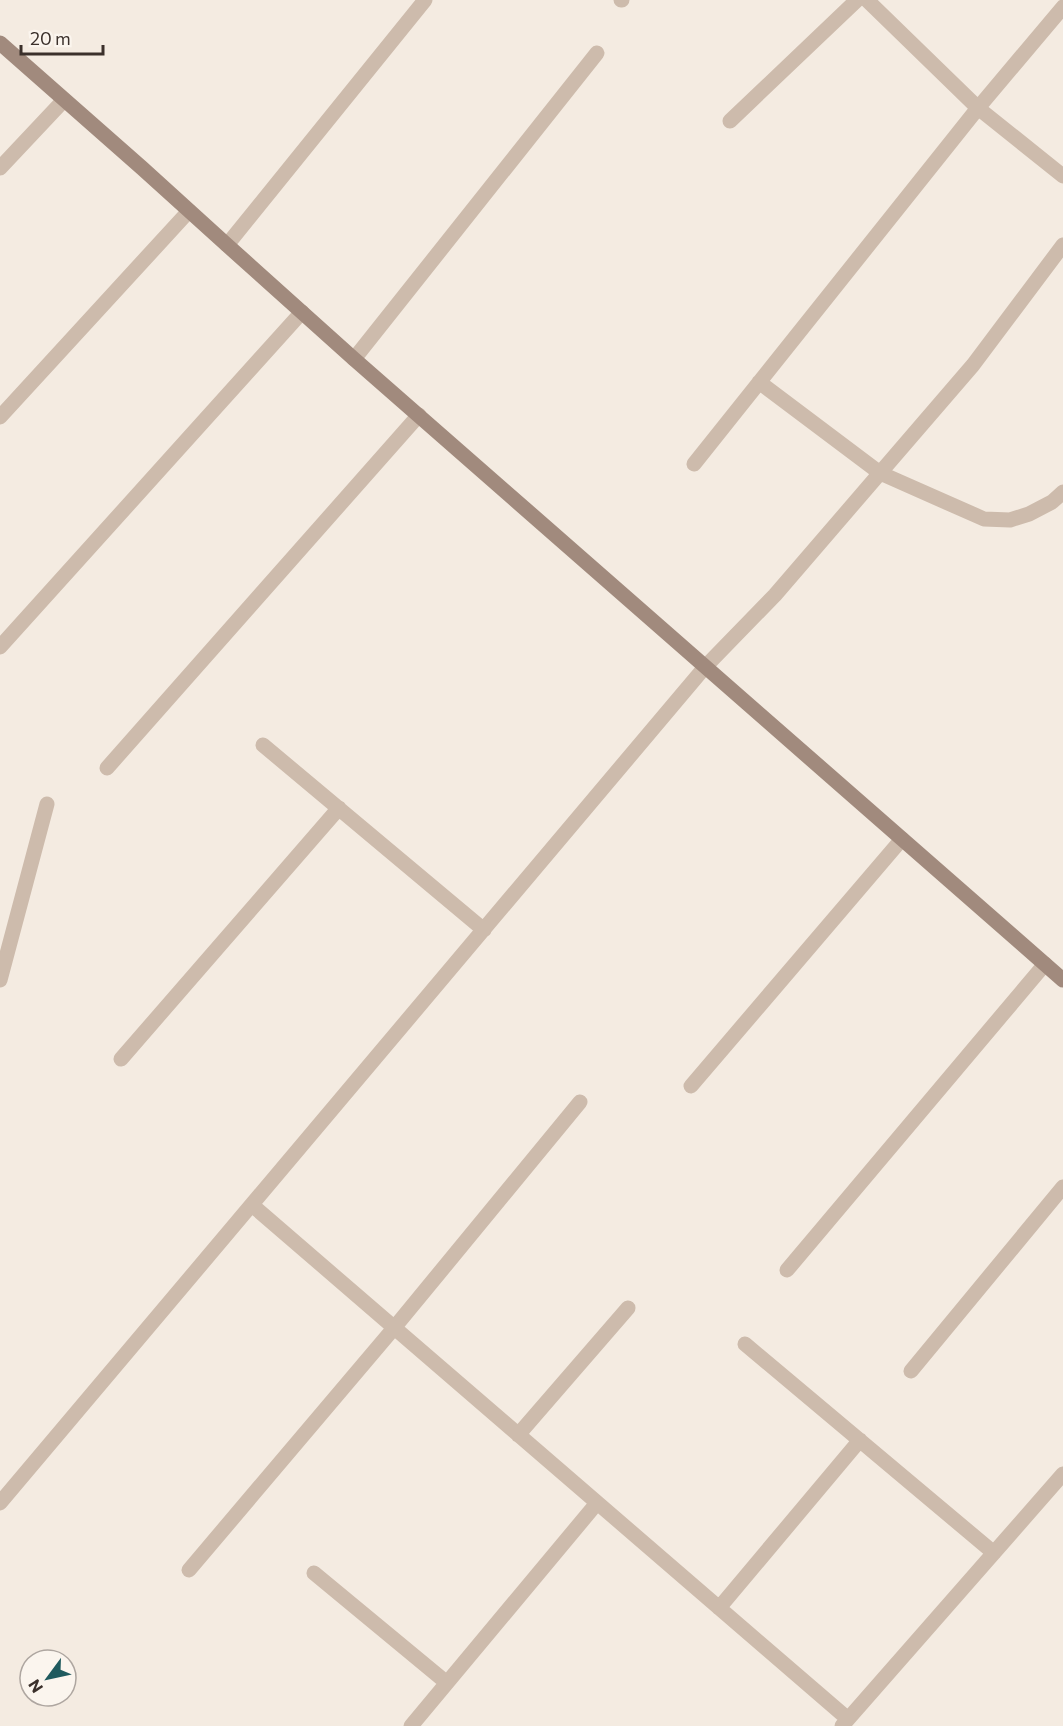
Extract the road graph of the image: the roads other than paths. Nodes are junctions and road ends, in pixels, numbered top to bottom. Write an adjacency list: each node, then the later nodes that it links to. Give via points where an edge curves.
1 (425, 0): 14 (street)
2 (857, 0): 9 (street)
3 (867, 0): 8 (street)
4 (1063, 7): 8 (street)
5 (0, 43): 7 (street)
6 (597, 53): 16 (street)
7 (64, 100): 10 (street); 12 (street)
8 (978, 108): 11 (street); 17 (street)
9 (730, 121)
10 (0, 168)
11 (1063, 176)
12 (189, 211): 14 (street); 19 (street)
13 (1063, 245): 21 (street, via 973,365)
14 (227, 246): 15 (street)
15 (302, 312): 16 (street); 23 (street)
16 (354, 359): 18 (street)
17 (759, 382): 20 (street); 21 (street)
18 (419, 415): 24 (street); 26 (street)
19 (0, 417)
20 (694, 464)
21 (880, 473): 22 (street, via 984,519 1010,520 1029,514); 24 (street, via 775,595)
22 (1063, 492)
23 (0, 647)
24 (705, 667): 29 (street); 30 (street)
25 (263, 746): 28 (street)
26 (107, 768)
27 (47, 804): 32 (street)
28 (339, 808): 30 (street); 34 (street)
29 (902, 839): 31 (street); 35 (street)
30 (484, 930): 38 (street)
31 (1045, 964): 33 (street); 39 (street)
32 (0, 980)
33 (1063, 980)
34 (121, 1059)
35 (691, 1086)
36 (579, 1102): 41 (street)
37 (1063, 1187): 43 (street)
38 (252, 1205): 41 (street); 47 (street)
39 (787, 1270)
40 (628, 1308): 44 (street)
41 (394, 1328): 44 (street); 50 (street)
42 (745, 1344): 45 (street)
43 (911, 1371)
44 (518, 1435): 48 (street)
45 (860, 1440): 49 (street); 52 (street)
46 (1063, 1474): 49 (street)
47 (0, 1503)
48 (597, 1503): 52 (street); 53 (street)
49 (994, 1553): 54 (street)
50 (189, 1570)
51 (314, 1573): 53 (street)
52 (719, 1608): 54 (street)
53 (447, 1683): 55 (street)
54 (845, 1723)
55 (411, 1726)

